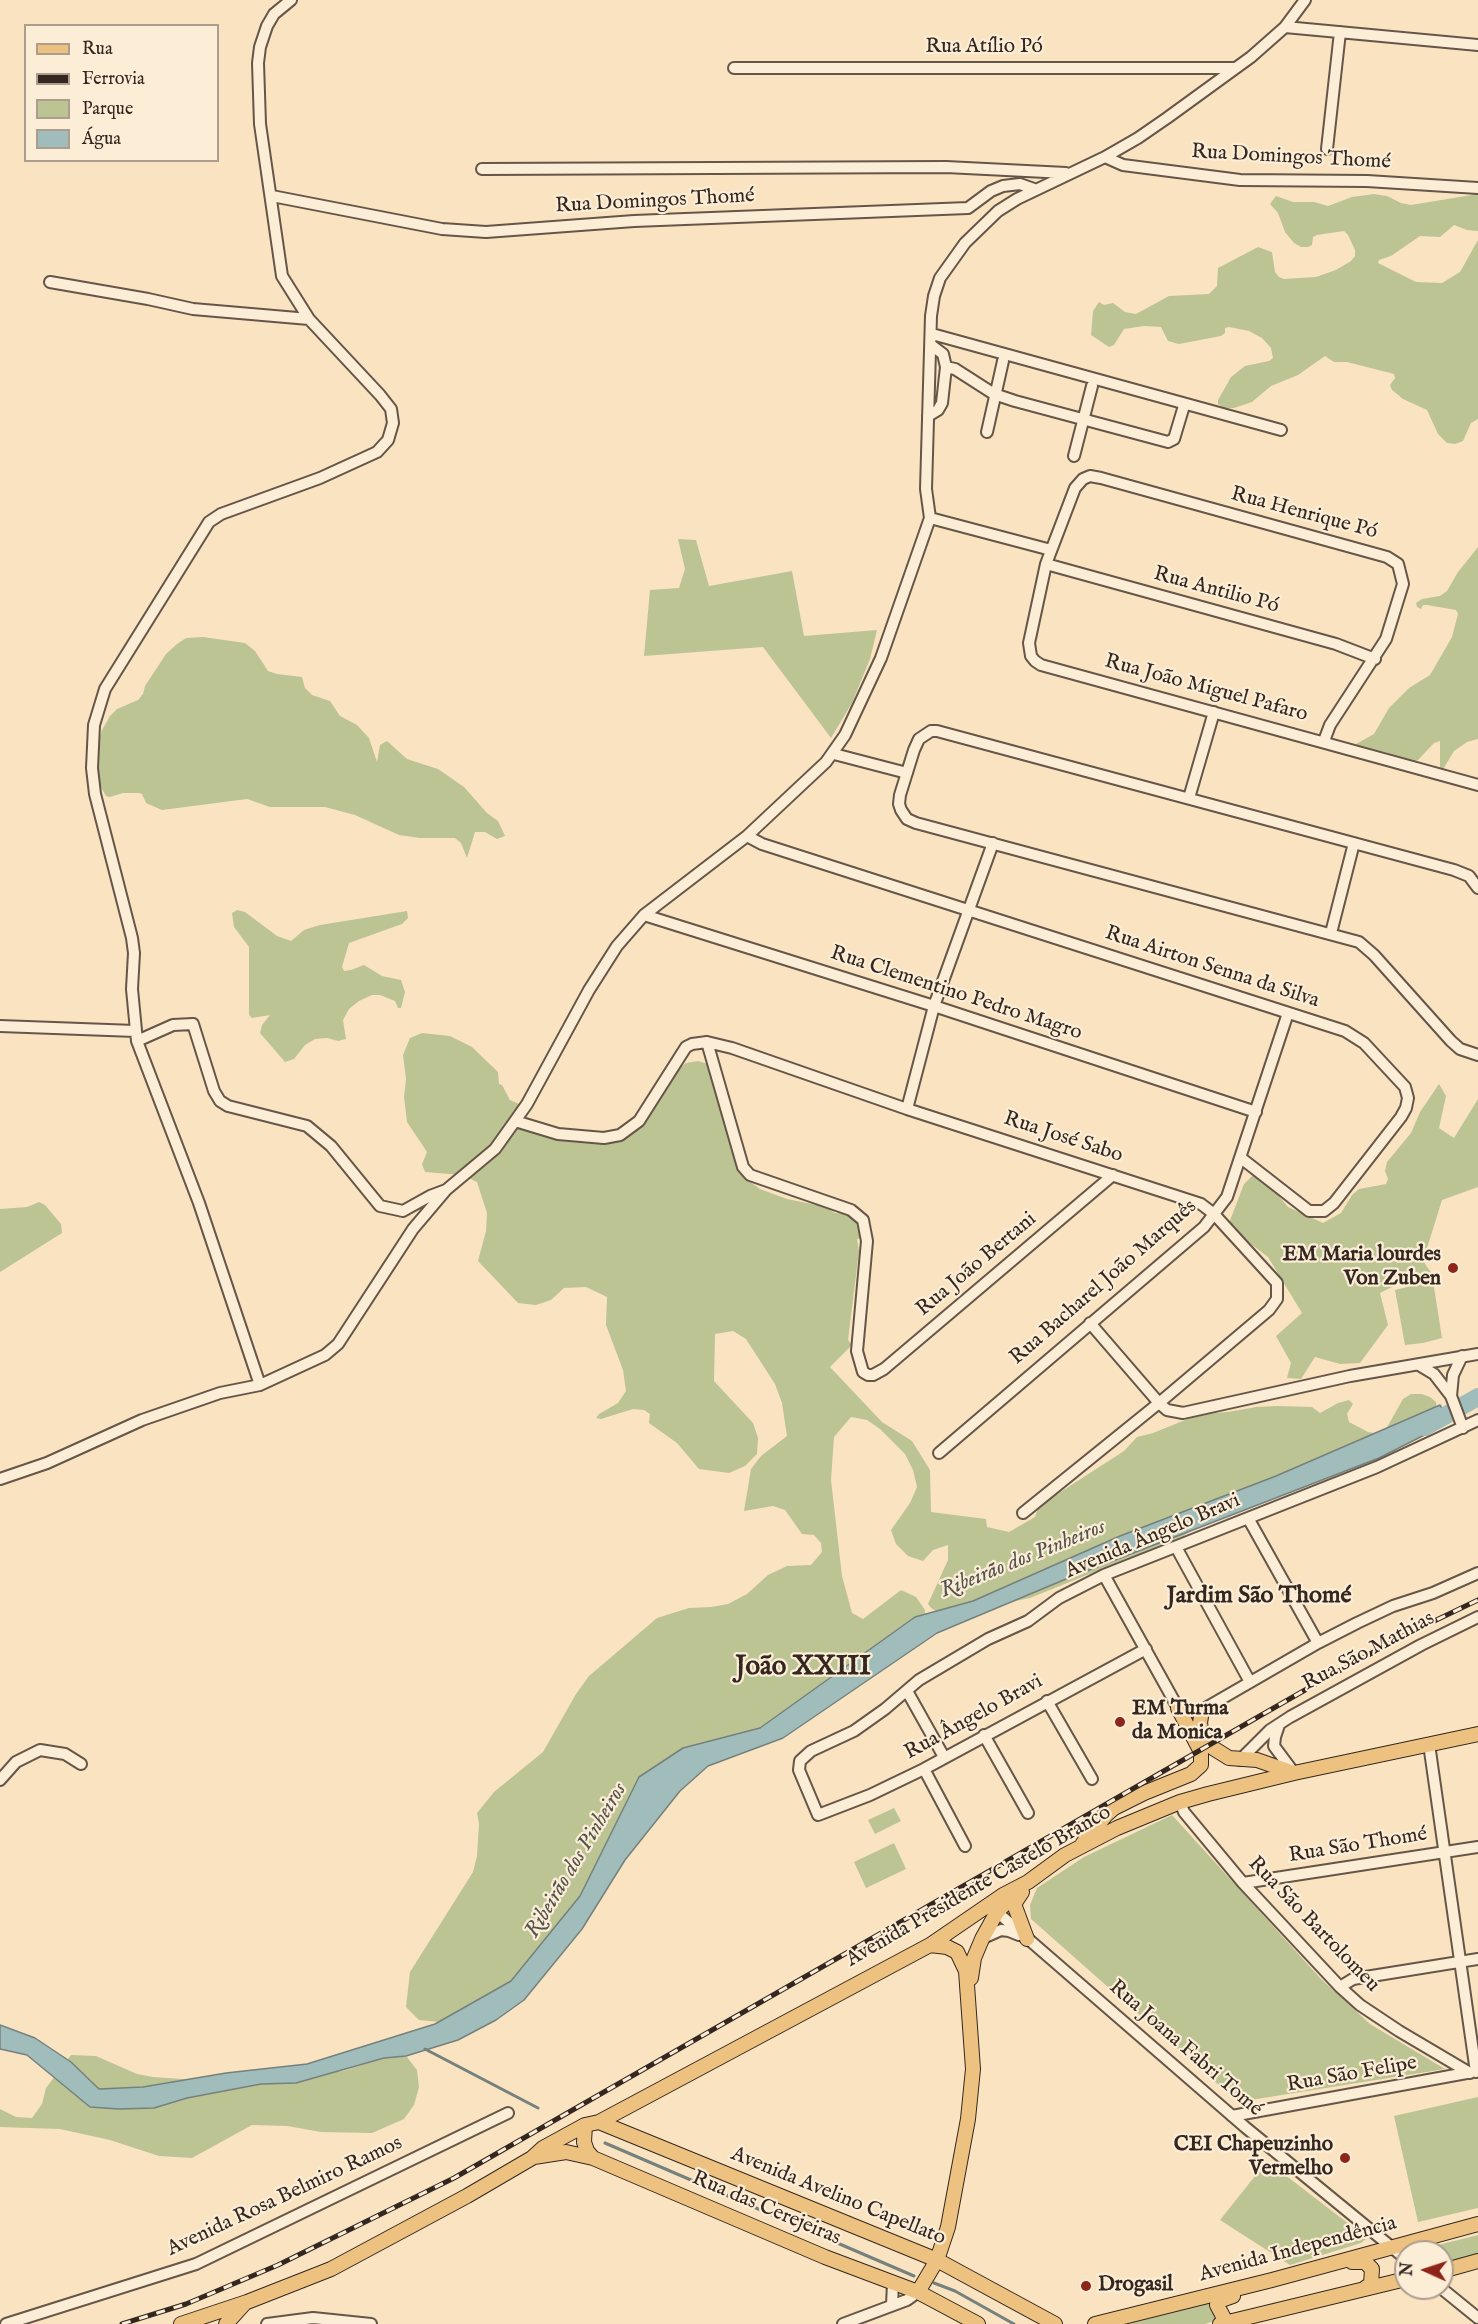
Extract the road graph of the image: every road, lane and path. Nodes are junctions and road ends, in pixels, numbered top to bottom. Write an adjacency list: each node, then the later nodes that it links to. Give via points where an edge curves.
1 (291, 0): 14 (street, via 267,26 258,63 260,124)
2 (1305, 0): 3 (street)
3 (1285, 27): 4 (street); 7 (street)
4 (1340, 32): 5 (street); 8 (street)
5 (1478, 45)
6 (734, 68): 7 (street, Rua Atílio Pó)
7 (1235, 68): 9 (street)
8 (1327, 149)
9 (1105, 157): 11 (street); 12 (street, Rua Domingos Thomé, via 1123,165 1240,180 1367,181)
10 (482, 168): 11 (street, via 946,167)
11 (1068, 173): 13 (street)
12 (1478, 188)
13 (1034, 189): 14 (street, Rua Domingos Thomé, via 1020,184 1003,186 968,208 634,221 486,232 442,229); 17 (street, via 998,211 965,243 946,269 934,296)
14 (272, 196): 16 (street, via 282,276)
15 (50, 282): 16 (street, via 193,309)
16 (309, 319): 49 (street, via 391,409 393,423 387,440 377,453 209,522 98,706 92,768 95,794 132,938)
17 (932, 333): 18 (street); 26 (street)
18 (931, 345): 20 (street, via 943,354); 24 (street)
19 (1003, 361): 22 (street)
20 (946, 367): 22 (street); 24 (street, via 942,403)
21 (1092, 386): 25 (street)
22 (994, 394): 25 (street); 27 (street)
23 (1183, 409): 25 (street, via 1174,439 1168,442)
24 (928, 416): 29 (street, via 926,489)
25 (1083, 421): 28 (street)
26 (1281, 430)
27 (987, 432)
28 (1074, 456)
29 (930, 518): 30 (street); 35 (street, via 881,658)
30 (1051, 550): 31 (street, Rua João Miguel Pafaro); 32 (street, Rua Henrique Pó, via 1075,488 1090,476 1387,557 1398,564 1403,584 1386,639)
31 (1046, 564): 32 (street, Rua Antilio Pó, via 1336,644); 33 (street, Rua João Miguel Pafaro, via 1029,643 1035,661)
32 (1375, 659): 34 (street, Rua Henrique Pó, via 1330,725)
33 (1214, 712): 34 (street, Rua João Miguel Pafaro); 38 (street)
34 (1324, 741): 37 (street, Rua João Miguel Pafaro)
35 (834, 754): 36 (street); 39 (street)
36 (907, 773): 38 (street, via 919,739 937,731); 40 (street, via 899,804 907,819)
37 (1478, 785)
38 (1189, 798): 41 (street)
39 (747, 836): 43 (street, Rua Airton Senna da Silva); 44 (street)
40 (993, 843): 43 (street); 45 (street)
41 (1354, 843): 42 (street, via 1462,873); 45 (street)
42 (1478, 888)
43 (968, 910): 46 (street); 47 (street, Rua Airton Senna da Silva)
44 (644, 915): 46 (street, Rua Clementino Pedro Magro); 54 (street, via 617,946 589,990)
45 (1331, 933): 51 (street, via 1359,942 1451,1041)
46 (934, 1006): 52 (street); 53 (street, Rua Clementino Pedro Magro)
47 (1288, 1013): 53 (street, Rua Bacharel João Marquês); 55 (street, Rua Airton Senna da Silva, via 1345,1031 1364,1043 1405,1087 1406,1108 1324,1211 1309,1211)
48 (0, 1026): 49 (street)
49 (136, 1036): 57 (street, via 173,1025 193,1024 219,1101 308,1126 331,1146 380,1206 403,1211); 63 (street, via 199,1203)
50 (707, 1042): 52 (street, Rua José Sabo); 54 (street, via 686,1047 639,1121 620,1135 603,1138 558,1134); 56 (street, Rua João Bertani, via 743,1167 750,1175 851,1210 862,1220 867,1241 857,1351 863,1372 873,1375 884,1368)
51 (1478, 1055)
52 (907, 1109): 56 (street, Rua José Sabo)
53 (1256, 1112): 55 (street, Rua Bacharel João Marquês)
54 (515, 1121): 57 (street, via 495,1149)
55 (1241, 1158): 58 (street, Rua Bacharel João Marquês, via 1227,1197)
56 (1113, 1175): 58 (street, Rua José Sabo, via 1187,1198)
57 (446, 1190): 63 (street, via 413,1229 338,1344 325,1355)
58 (1214, 1214): 59 (street, Rua Bacharel João Marquês, via 1204,1227); 65 (street, Rua José Sabo, via 1277,1282 1277,1299)
59 (1090, 1323): 65 (street); 68 (street, Rua Bacharel João Marquês)
60 (1478, 1354): 61 (street)
61 (1462, 1356): 62 (street); 64 (street, via 1453,1376)
62 (1419, 1365): 64 (street, via 1434,1374); 65 (street, via 1350,1376 1191,1412 1167,1410)
63 (260, 1385): 69 (street, via 220,1393 142,1420)
64 (1451, 1396): 67 (street)
65 (1159, 1403): 70 (street, Rua José Sabo)
66 (1478, 1420): 67 (street, Avenida Ângelo Bravi)
67 (1463, 1428): 71 (street, Avenida Ângelo Bravi)
68 (939, 1453)
69 (0, 1479)
70 (1023, 1513)
71 (1248, 1518): 72 (street, Avenida Ângelo Bravi); 76 (street)
72 (1176, 1546): 74 (street, Avenida Ângelo Bravi); 78 (street)
73 (1478, 1574): 76 (street, via 1394,1606)
74 (1104, 1575): 77 (street); 79 (street, Avenida Ângelo Bravi, via 1059,1598 1028,1621 988,1639)
75 (1478, 1617): 83 (street, Rua São Mathias)
76 (1318, 1643): 78 (street)
77 (1146, 1648): 80 (street, Rua Ângelo Bravi); 81 (street)
78 (1250, 1682): 82 (street)
79 (907, 1691): 87 (street); 96 (street, Avenida Ângelo Bravi, via 854,1731 811,1751 800,1761 799,1770)
80 (1047, 1701): 85 (street, Rua Ângelo Bravi); 92 (street)
81 (1178, 1708): 82 (street, via 1189,1712); 99 (main road, via 1201,1752 1201,1765 1191,1774 1114,1808)
82 (1202, 1710): 88 (main road, via 1200,1728 1206,1741 1229,1758)
83 (1279, 1725): 88 (street, Rua São Mathias); 91 (street, via 1274,1746)
84 (1478, 1734): 86 (main road, Avenida Presidente Castelo Branco)
85 (984, 1736): 87 (street, Rua Ângelo Bravi); 95 (street)
86 (1429, 1744): 91 (main road, Avenida Presidente Castelo Branco); 100 (street)
87 (944, 1757): 90 (street, Rua Ângelo Bravi)
88 (1240, 1760): 91 (main road, via 1257,1760)
89 (81, 1764): 93 (street, via 65,1754 40,1750 16,1762)
90 (924, 1769): 96 (street, Rua Ângelo Bravi); 97 (street)
91 (1294, 1773): 94 (main road, Avenida Presidente Castelo Branco)
92 (1092, 1779)
93 (0, 1780)
94 (1180, 1802): 99 (main road, Avenida Presidente Castelo Branco); 102 (street, Rua São Bartolomeu)
95 (1028, 1813)
96 (818, 1815)
97 (965, 1846)
98 (1478, 1847): 100 (street, Rua São Thomé)
99 (1080, 1848): 101 (main road, Avenida Presidente Castelo Branco)
100 (1446, 1852): 102 (street, Rua São Thomé); 109 (street)
101 (1028, 1882): 103 (main road, Avenida Presidente Castelo Branco); 104 (main road); 106 (main road, via 1014,1904)
102 (1243, 1883): 110 (street, Rua São Bartolomeu)
103 (1003, 1895): 104 (main road); 107 (main road, Avenida Presidente Castelo Branco)
104 (997, 1912): 105 (main road); 106 (street, Rua Joana Fabri Tomé)
105 (982, 1939): 106 (street, via 1001,1930); 111 (main road, via 972,1965)
106 (1027, 1939): 114 (street, Rua Joana Fabri Tomé)
107 (930, 1945): 111 (main road, via 957,1952 966,1971); 115 (main road, Avenida Presidente Castelo Branco)
108 (1478, 1959): 109 (street)
109 (1460, 1962): 110 (street, via 1353,1979); 112 (street)
110 (1340, 1986): 112 (street, Rua São Bartolomeu, via 1399,2031)
111 (969, 1993): 120 (main road, via 973,2069 968,2119 948,2227)
112 (1474, 2072): 114 (street, Rua São Felipe)
113 (508, 2113): 135 (street, Avenida Rosa Belmiro Ramos, via 196,2264)
114 (1232, 2116): 119 (street, Rua Joana Fabri Tomé)
115 (589, 2124): 116 (main road, Avenida Presidente Castelo Branco); 117 (main road, via 584,2142); 120 (main road, Avenida Avelino Capellato)
116 (532, 2158): 117 (main road, Rua das Cerejeiras, via 566,2152); 130 (main road, via 331,2269)
117 (593, 2158): 125 (main road, Rua das Cerejeiras)
118 (1478, 2224): 119 (main road, Avenida Independência)
119 (1392, 2246): 122 (main road, Avenida Independência)
120 (937, 2260): 128 (main road); 141 (main road, Avenida Avelino Capellato)
121 (1478, 2261): 123 (main road)
122 (1341, 2262): 126 (main road, Avenida Independência); 127 (main road, via 1365,2262 1372,2269 1371,2284)
123 (1454, 2268)
124 (1394, 2282): 127 (main road)
125 (893, 2283): 128 (main road, Rua das Cerejeiras); 131 (street)
126 (1258, 2283): 134 (main road, via 1219,2301 1217,2309); 142 (main road, Avenida Independência)
127 (1365, 2288): 134 (main road)
128 (918, 2292): 131 (street); 140 (main road, Rua das Cerejeiras)
129 (1454, 2299): 132 (street)
130 (247, 2302): 133 (main road); 136 (main road)
131 (892, 2306): 139 (street)
132 (1478, 2318)
133 (186, 2323)
134 (1223, 2323)
135 (6, 2324)
136 (226, 2324)
137 (267, 2324): 138 (street, via 313,2318)
138 (371, 2324)
139 (843, 2324)
140 (978, 2324)
141 (1055, 2324)
142 (1095, 2324)

